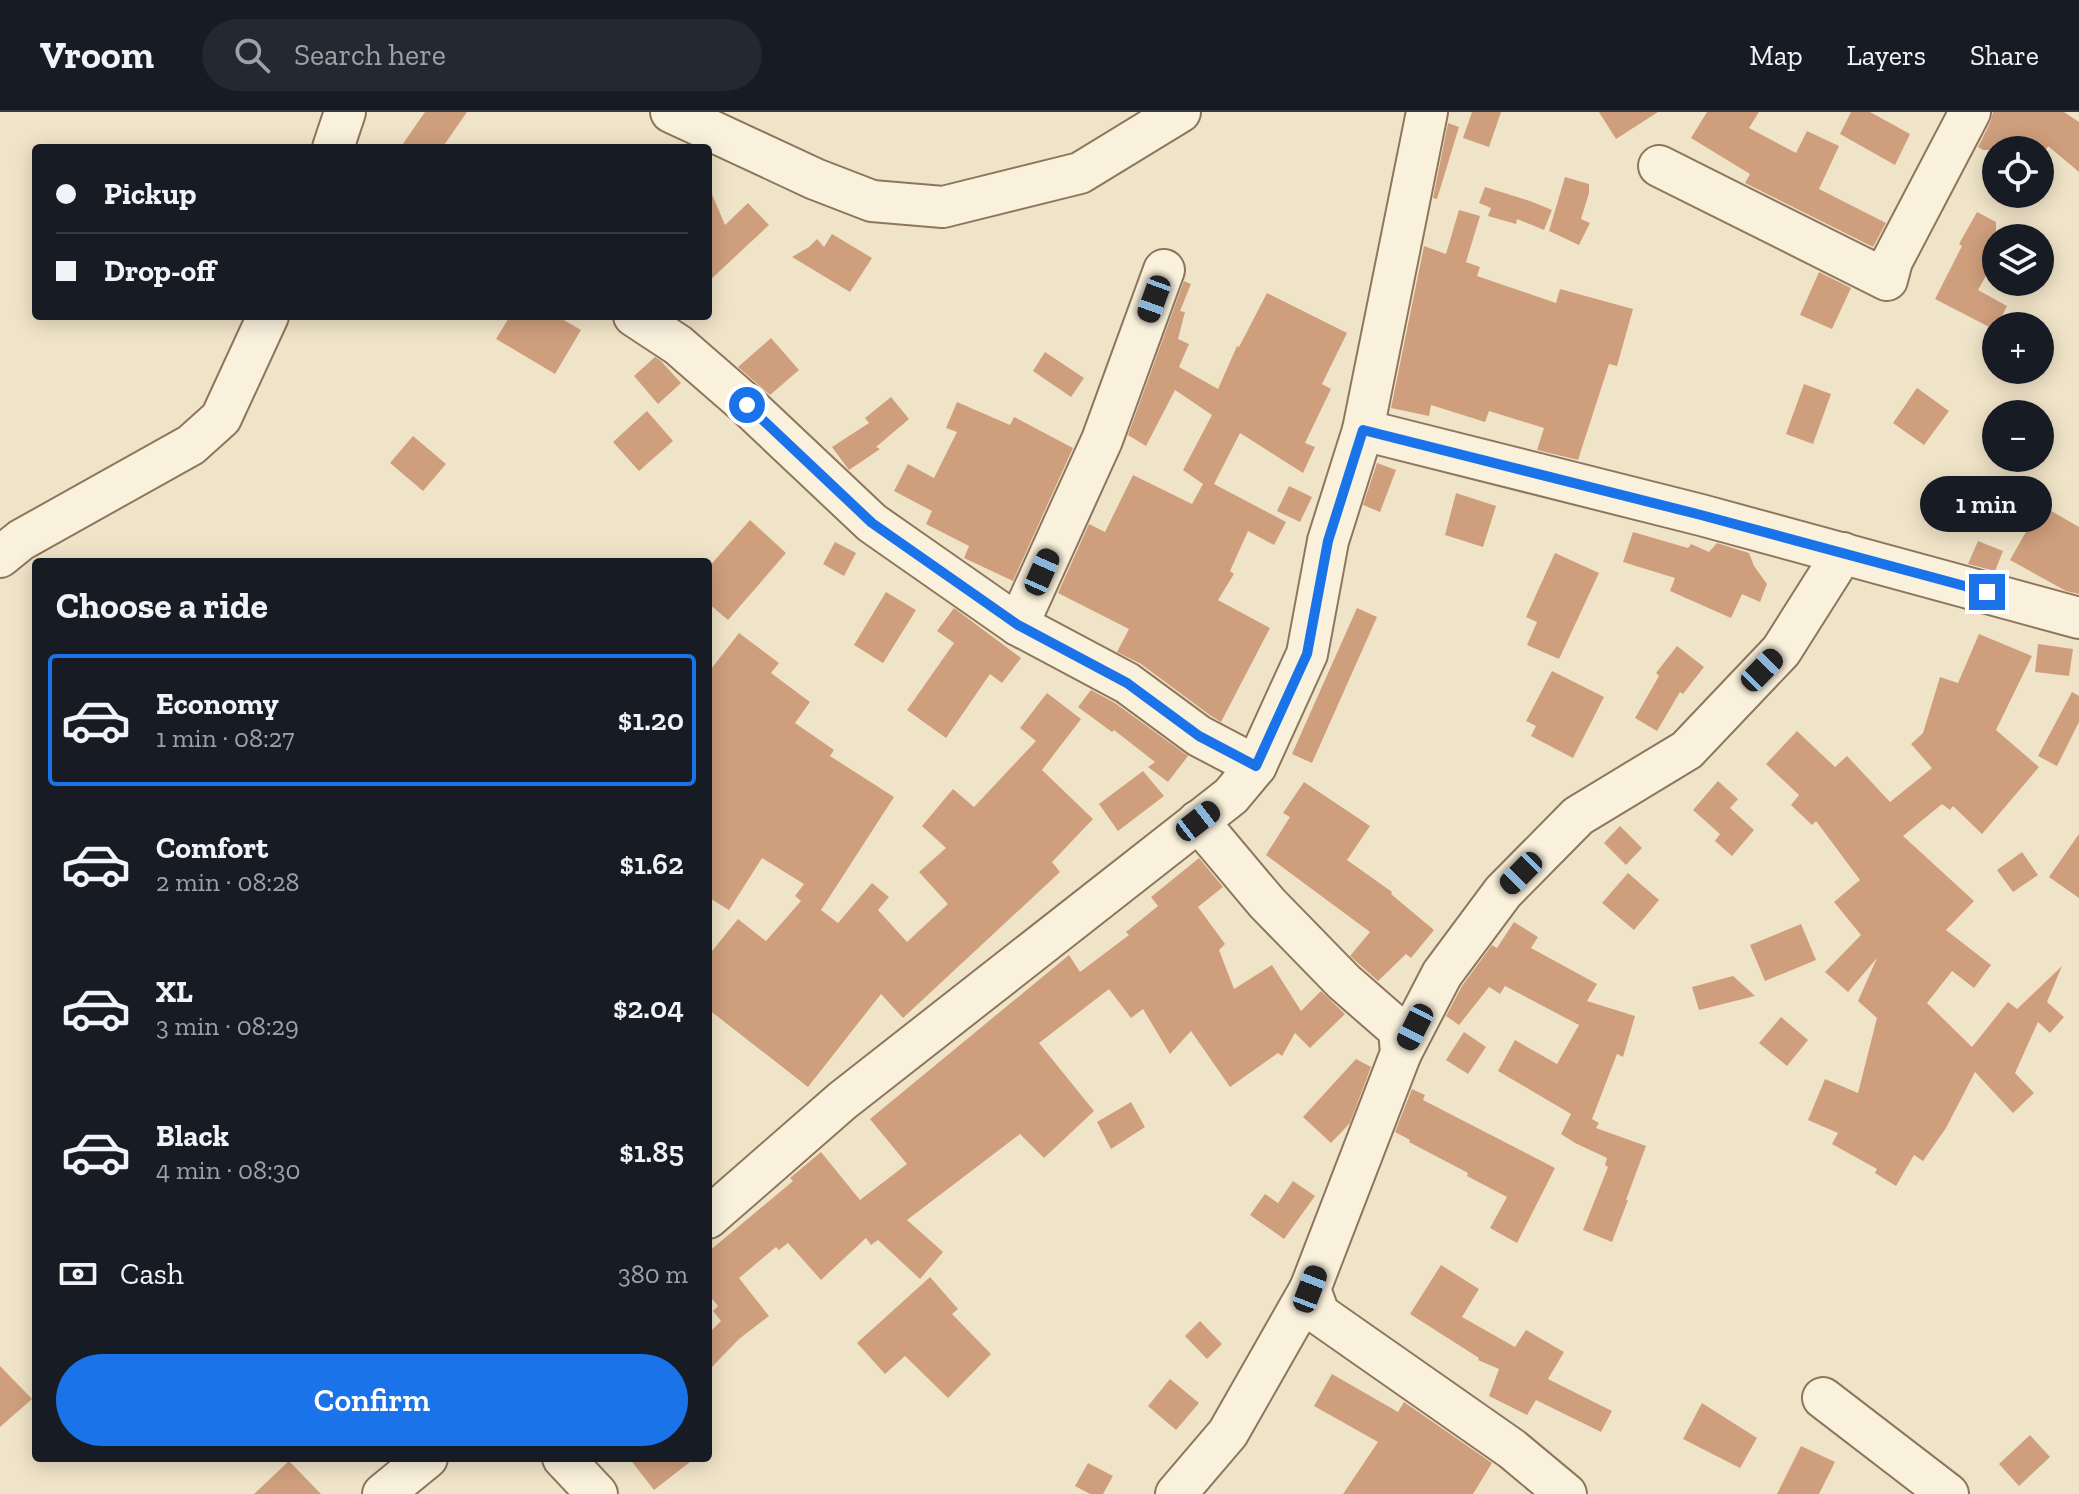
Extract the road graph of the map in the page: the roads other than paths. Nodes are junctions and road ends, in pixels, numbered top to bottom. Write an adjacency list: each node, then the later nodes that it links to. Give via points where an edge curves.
1 (345, 112): 6 (street)
2 (671, 112): 3 (street, via 872,201 943,207 1080,173)
3 (1180, 112)
4 (1427, 112): 11 (street)
5 (1970, 112): 7 (street, via 1887,280)
6 (334, 144)
7 (1659, 166)
8 (1164, 270): 15 (street, via 1102,440)
9 (266, 320): 13 (street, via 221,418 191,445 21,540)
10 (640, 320): 15 (street, via 678,345 747,405 872,523)
11 (1363, 430): 12 (street); 16 (street, via 1328,541 1307,654)
12 (1843, 553): 14 (street); 18 (street, via 1781,651 1687,750 1578,816 1503,892 1442,974)
13 (0, 557)
14 (2079, 618)
15 (1018, 625): 16 (street, via 1127,683 1199,736)
16 (1256, 766): 17 (street, via 1231,796)
17 (1198, 821): 18 (street, via 1267,903 1399,1030); 19 (street, via 842,1101)
18 (1401, 1053): 20 (street)
19 (712, 1215)
20 (1310, 1289): 26 (street, via 1228,1433); 27 (street, via 1319,1314 1512,1449)
21 (1823, 1398): 28 (street)
22 (422, 1462): 24 (street)
23 (567, 1462): 25 (street)
24 (383, 1494)
25 (597, 1494)
26 (1176, 1494)
27 (1566, 1494)
28 (1948, 1494)

